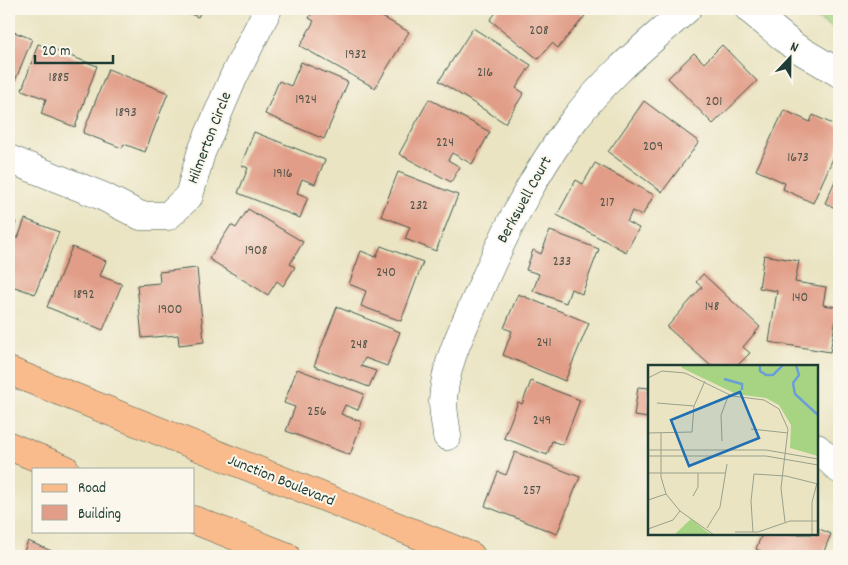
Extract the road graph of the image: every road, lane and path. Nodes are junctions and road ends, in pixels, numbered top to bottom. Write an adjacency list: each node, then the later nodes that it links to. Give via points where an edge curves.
1 (268, 9): 5 (street, Hilmerton Circle, via 234,76 201,153 189,196 168,216 141,216 102,196)
2 (687, 9): 7 (street, Berkswell Court, via 628,62 572,122 524,196 455,349 444,401)
3 (749, 9): 4 (street, via 795,47)
4 (839, 73)
5 (9, 159)
6 (9, 371): 14 (main road, Junction Boulevard)
7 (446, 436)
8 (9, 446): 10 (main road)
9 (818, 449): 11 (street)
10 (63, 468)
11 (839, 469)
12 (195, 520): 13 (main road)
13 (286, 556)
14 (470, 556)

